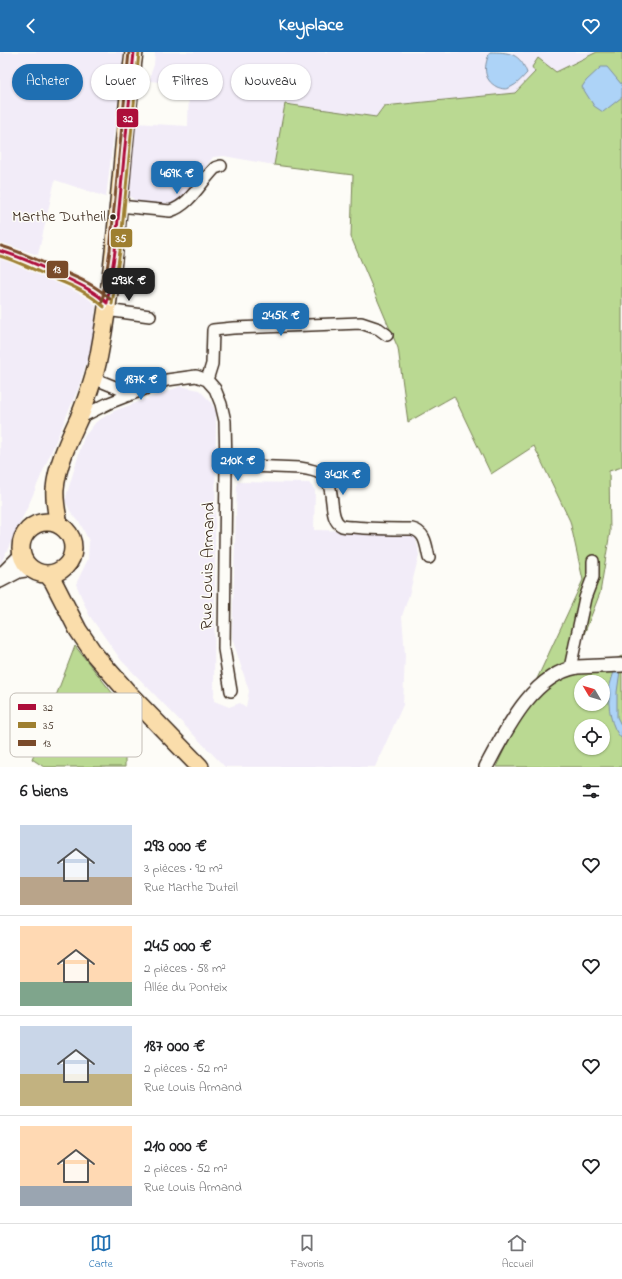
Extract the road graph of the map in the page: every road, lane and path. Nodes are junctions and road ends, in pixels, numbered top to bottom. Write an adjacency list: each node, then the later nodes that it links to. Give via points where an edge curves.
1 (134, 52): 3 (main road)
2 (221, 166): 3 (street, via 215,168 178,209 170,211)
3 (119, 206): 5 (main road)
4 (0, 251): 5 (street, via 18,256 75,282 101,296)
5 (107, 306): 6 (street); 9 (main road)
6 (150, 316)
7 (387, 335): 8 (street, via 379,329 361,324 213,330 212,364)
8 (207, 380): 10 (street, via 196,376 167,380); 13 (street, Rue Louis Armand, via 215,389 225,421)
9 (91, 385): 10 (street); 11 (street); 12 (main road)
10 (132, 394): 11 (street)
11 (109, 403): 12 (street)
12 (79, 418): 14 (main road, via 62,460)
13 (226, 465): 18 (street, via 312,470 322,475 328,484 333,513 342,526 418,530 424,537); 27 (street, Rue Louis Armand, via 224,649)
14 (55, 488): 15 (main road); 16 (main road)
15 (39, 524): 16 (main road); 17 (main road, via 26,534 22,542)
16 (59, 525): 20 (main road, via 68,533 73,544 70,560)
17 (22, 551): 21 (main road, via 23,558); 22 (street)
18 (428, 558)
19 (593, 560): 26 (street, via 593,577 585,598)
20 (65, 567): 21 (main road, via 60,571); 24 (main road)
21 (39, 572): 23 (street, via 19,571); 24 (main road, via 53,581)
22 (0, 576)
23 (0, 581)
24 (64, 602): 28 (main road, via 78,630 107,669)
25 (617, 665): 26 (street)
26 (570, 668): 31 (street, via 553,675 534,692 510,723)
27 (231, 691)
28 (130, 693)
29 (142, 706): 30 (main road)
30 (200, 767)
31 (486, 767)

